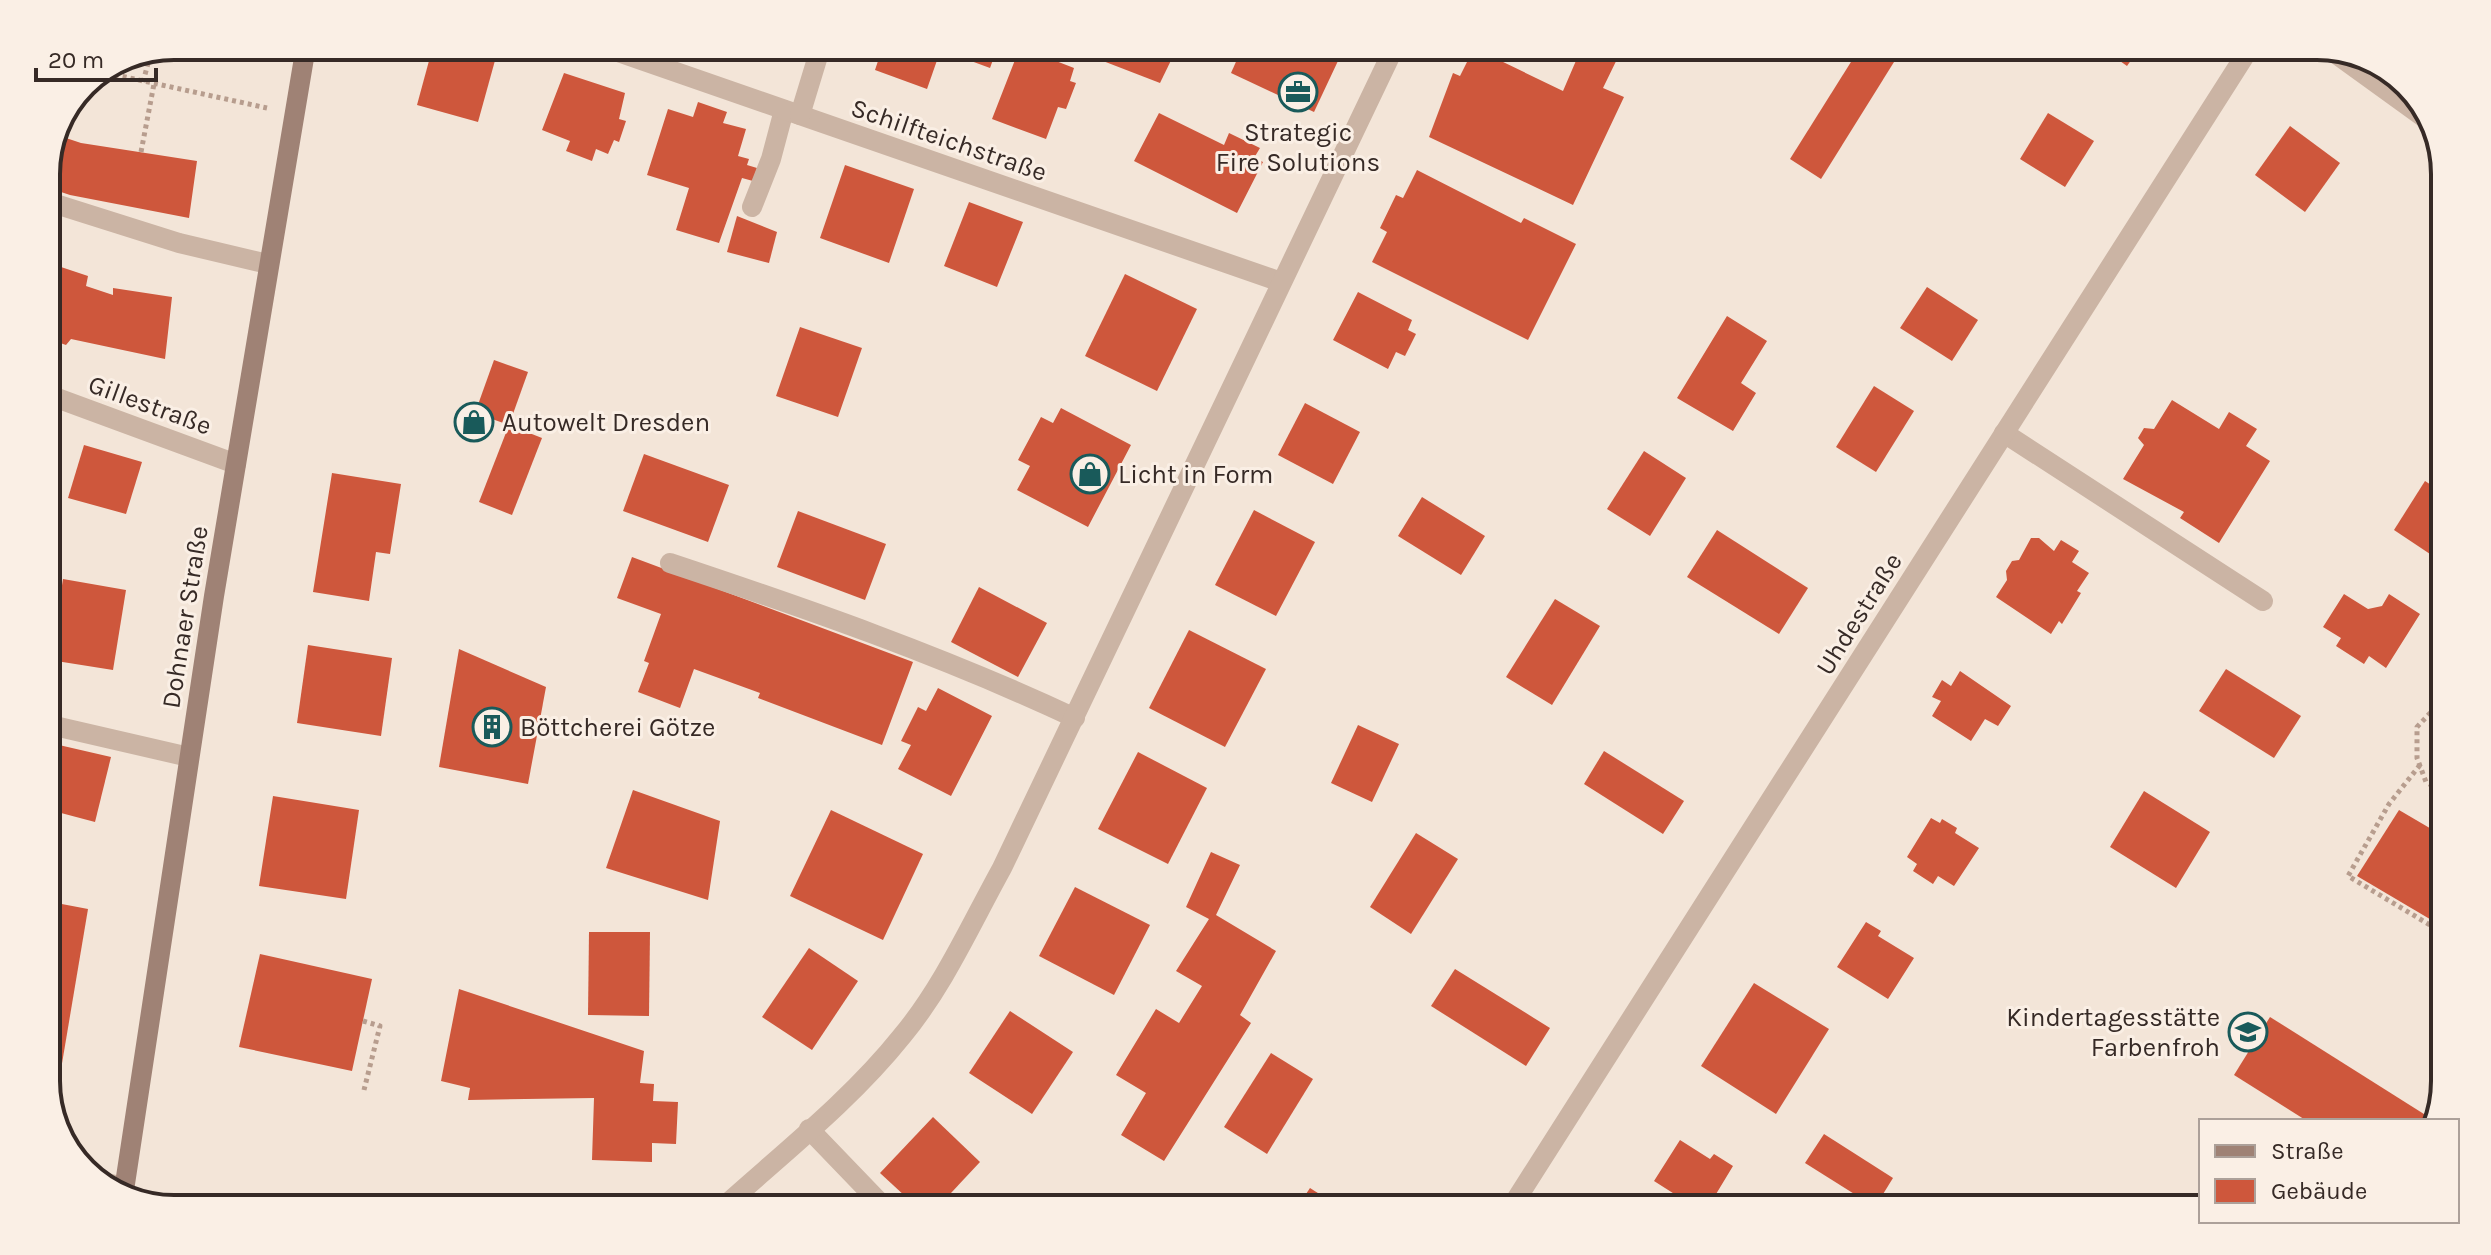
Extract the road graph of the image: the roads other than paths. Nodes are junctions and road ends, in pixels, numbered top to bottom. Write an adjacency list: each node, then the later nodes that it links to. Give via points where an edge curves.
1 (303, 60): 11 (main road, Dohnaer Straße)
2 (642, 60): 8 (street, Schilfteichstraße)
3 (815, 60): 8 (street)
4 (1388, 60): 12 (street)
5 (2242, 60): 14 (street, Uhdestraße)
6 (2353, 66): 7 (street)
7 (2410, 108)
8 (792, 112): 10 (street); 12 (street, Schilfteichstraße)
9 (60, 205): 11 (street)
10 (752, 207)
11 (268, 264): 15 (main road, Dohnaer Straße)
12 (1281, 282): 18 (street)
13 (60, 399): 15 (street, Gillestraße)
14 (2004, 433): 17 (street); 25 (street, Uhdestraße)
15 (236, 464): 20 (main road, Dohnaer Straße)
16 (670, 563): 18 (street, via 889,637)
17 (2263, 601)
18 (1075, 718): 21 (street, via 1002,868 935,987 903,1036)
19 (60, 727): 20 (street)
20 (189, 757): 22 (main road, Dohnaer Straße)
21 (809, 1129): 23 (street); 24 (street)
22 (124, 1183)
23 (736, 1195)
24 (873, 1195)
25 (1519, 1195)

